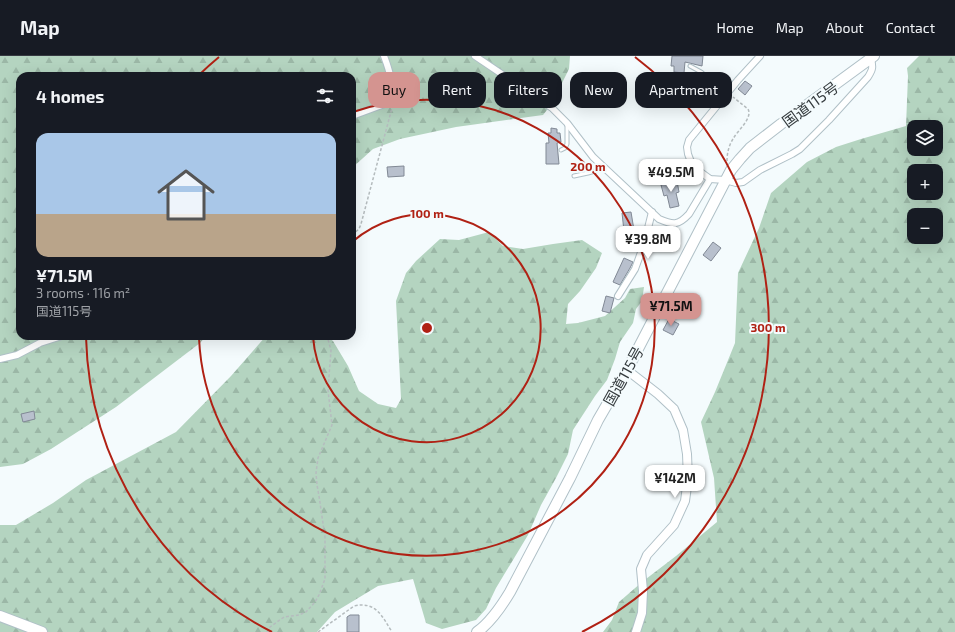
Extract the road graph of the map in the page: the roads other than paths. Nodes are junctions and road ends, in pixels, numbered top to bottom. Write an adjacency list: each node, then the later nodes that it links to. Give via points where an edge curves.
1 (384, 56): 9 (street, via 392,83 390,102)
2 (475, 56): 10 (street, via 548,105)
3 (760, 56): 7 (street)
4 (870, 58): 15 (highway, 国道115号, via 750,148); 15 (street, via 873,67 868,77 800,149 743,182)
5 (690, 66): 6 (lane)
6 (701, 72)
7 (732, 89)
8 (716, 108): 14 (street, via 687,146 695,168)
9 (356, 115)
10 (567, 123): 11 (lane, via 567,144 566,148); 12 (street, via 593,157)
11 (561, 150)
12 (605, 168): 13 (lane); 16 (street)
13 (574, 176)
14 (710, 179): 15 (street); 16 (street, via 689,214 678,222 668,223)
15 (726, 180): 20 (highway, 国道115号)
16 (652, 212): 17 (street, via 635,270)
17 (618, 296)
18 (49, 340): 19 (street, via 17,355)
19 (0, 359)
20 (627, 370): 23 (highway, 国道115号, via 598,420 510,592 495,615); 24 (main road, via 674,409 683,430 688,479 685,501 674,525 647,555 641,569 642,613)
21 (0, 616): 22 (highway)
22 (42, 632)
23 (477, 632)
24 (636, 632)

